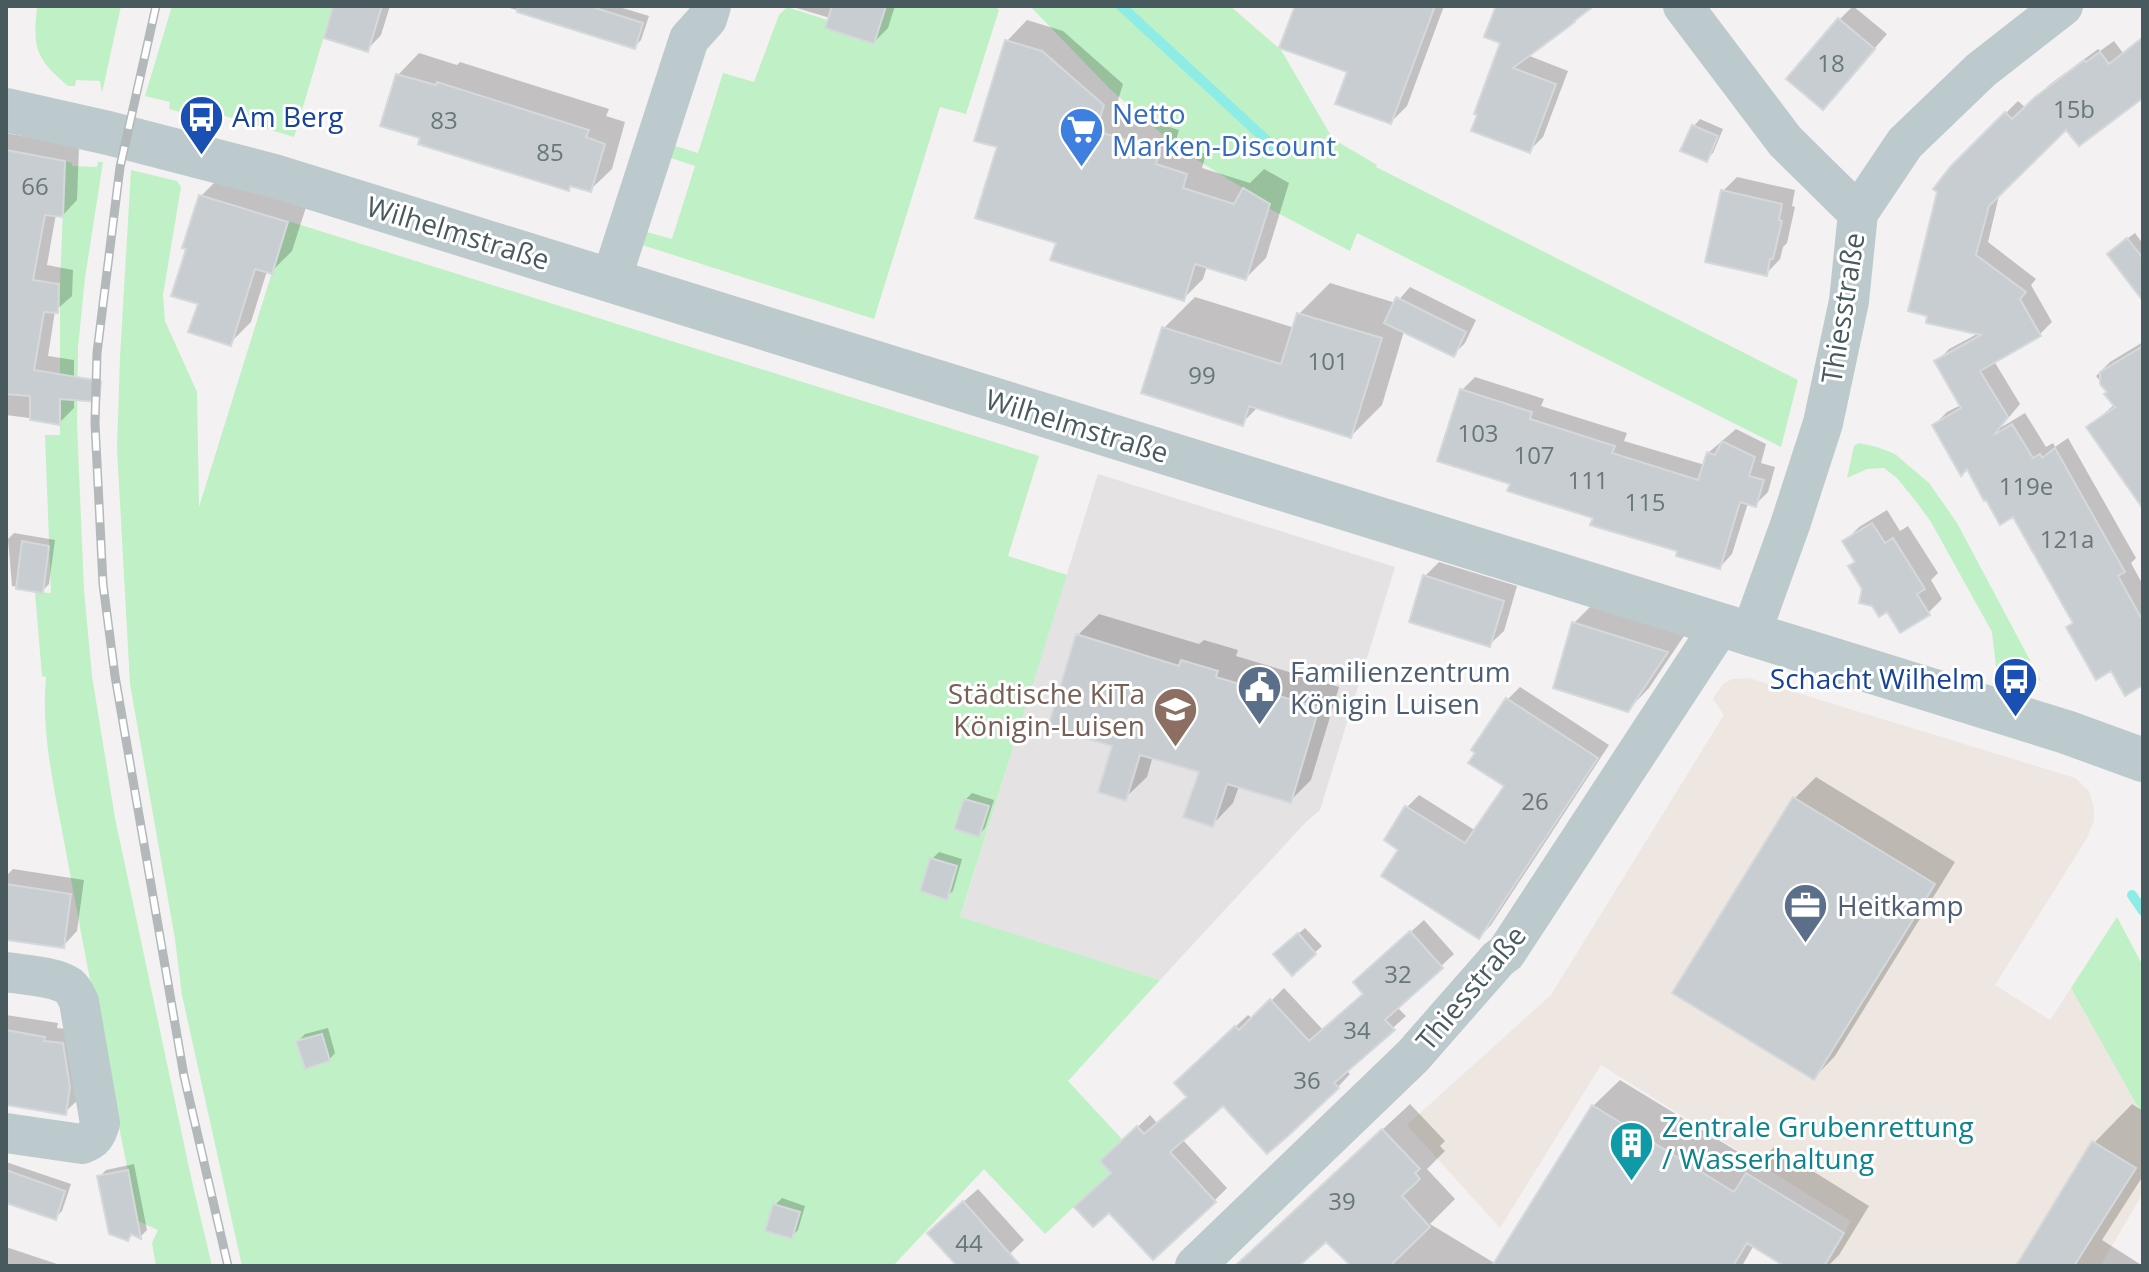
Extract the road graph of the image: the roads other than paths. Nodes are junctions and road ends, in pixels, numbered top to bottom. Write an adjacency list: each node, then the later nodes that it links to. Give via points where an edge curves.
1 (711, 6): 6 (street, via 689,39)
2 (1683, 6): 5 (street, via 1785,141)
3 (2063, 6): 5 (street, Thiesstraße, via 1981,70 1905,143)
4 (6, 110): 6 (street, Wilhelmstraße, via 260,172)
5 (1858, 213): 7 (street, Thiesstraße, via 1849,301 1823,423 1790,525)
6 (611, 280): 7 (street, Wilhelmstraße)
7 (1735, 631): 8 (street, Wilhelmstraße); 11 (street, Thiesstraße, via 1506,953 1413,1056)
8 (2143, 760)
9 (6, 972): 10 (street, via 61,982 75,993 100,1123 92,1140 82,1144)
10 (6, 1133)
11 (1195, 1266)

